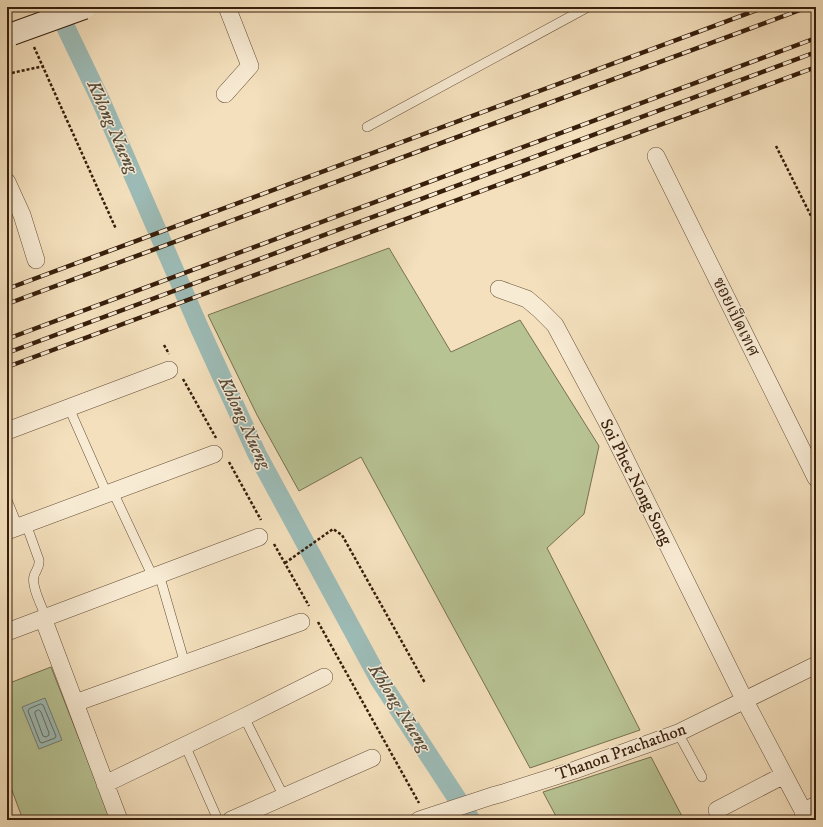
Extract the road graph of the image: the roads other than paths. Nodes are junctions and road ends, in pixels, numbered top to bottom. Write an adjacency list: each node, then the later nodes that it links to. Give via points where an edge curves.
1 (227, 7): 5 (street, via 250,66)
2 (588, 7): 6 (lane)
3 (84, 8): 4 (main road, bridge)
4 (22, 38)
5 (225, 94)
6 (367, 127)
7 (656, 156): 15 (street, ซอยเป็ดเทศ)
8 (7, 182): 9 (street, via 22,215)
9 (36, 260)
10 (499, 288): 27 (street, Soi Phee Nong Song, via 528,299 555,325 608,424)
11 (173, 367): 12 (street)
12 (69, 408): 13 (street); 16 (lane)
13 (7, 431)
14 (220, 452): 16 (street)
15 (816, 478)
16 (110, 493): 18 (street); 20 (lane)
17 (7, 500): 18 (lane)
18 (17, 528): 21 (lane, via 39,560 34,576)
19 (265, 534): 20 (street)
20 (156, 575): 21 (street); 24 (lane)
21 (44, 617): 23 (street); 28 (street)
22 (310, 618): 24 (street)
23 (7, 632)
24 (185, 664): 28 (street)
25 (816, 665): 27 (street, Thanon Prachathon)
26 (324, 676): 29 (street)
27 (746, 701): 30 (street, Thanon Prachathon); 33 (street, Soi Phee Nong Song)
28 (75, 703): 35 (street)
29 (244, 717): 31 (street); 36 (lane)
30 (678, 733): 34 (lane); 39 (street, Thanon Prachathon, via 503,793)
31 (186, 745): 35 (street); 41 (lane)
32 (372, 758): 36 (street)
33 (784, 775): 37 (street); 38 (street, Soi Phee Nong Song)
34 (702, 777)
35 (106, 784): 40 (street)
36 (284, 797): 42 (street)
37 (717, 810)
38 (809, 812)
39 (421, 815)
40 (119, 820)
41 (218, 820)
42 (231, 820)

